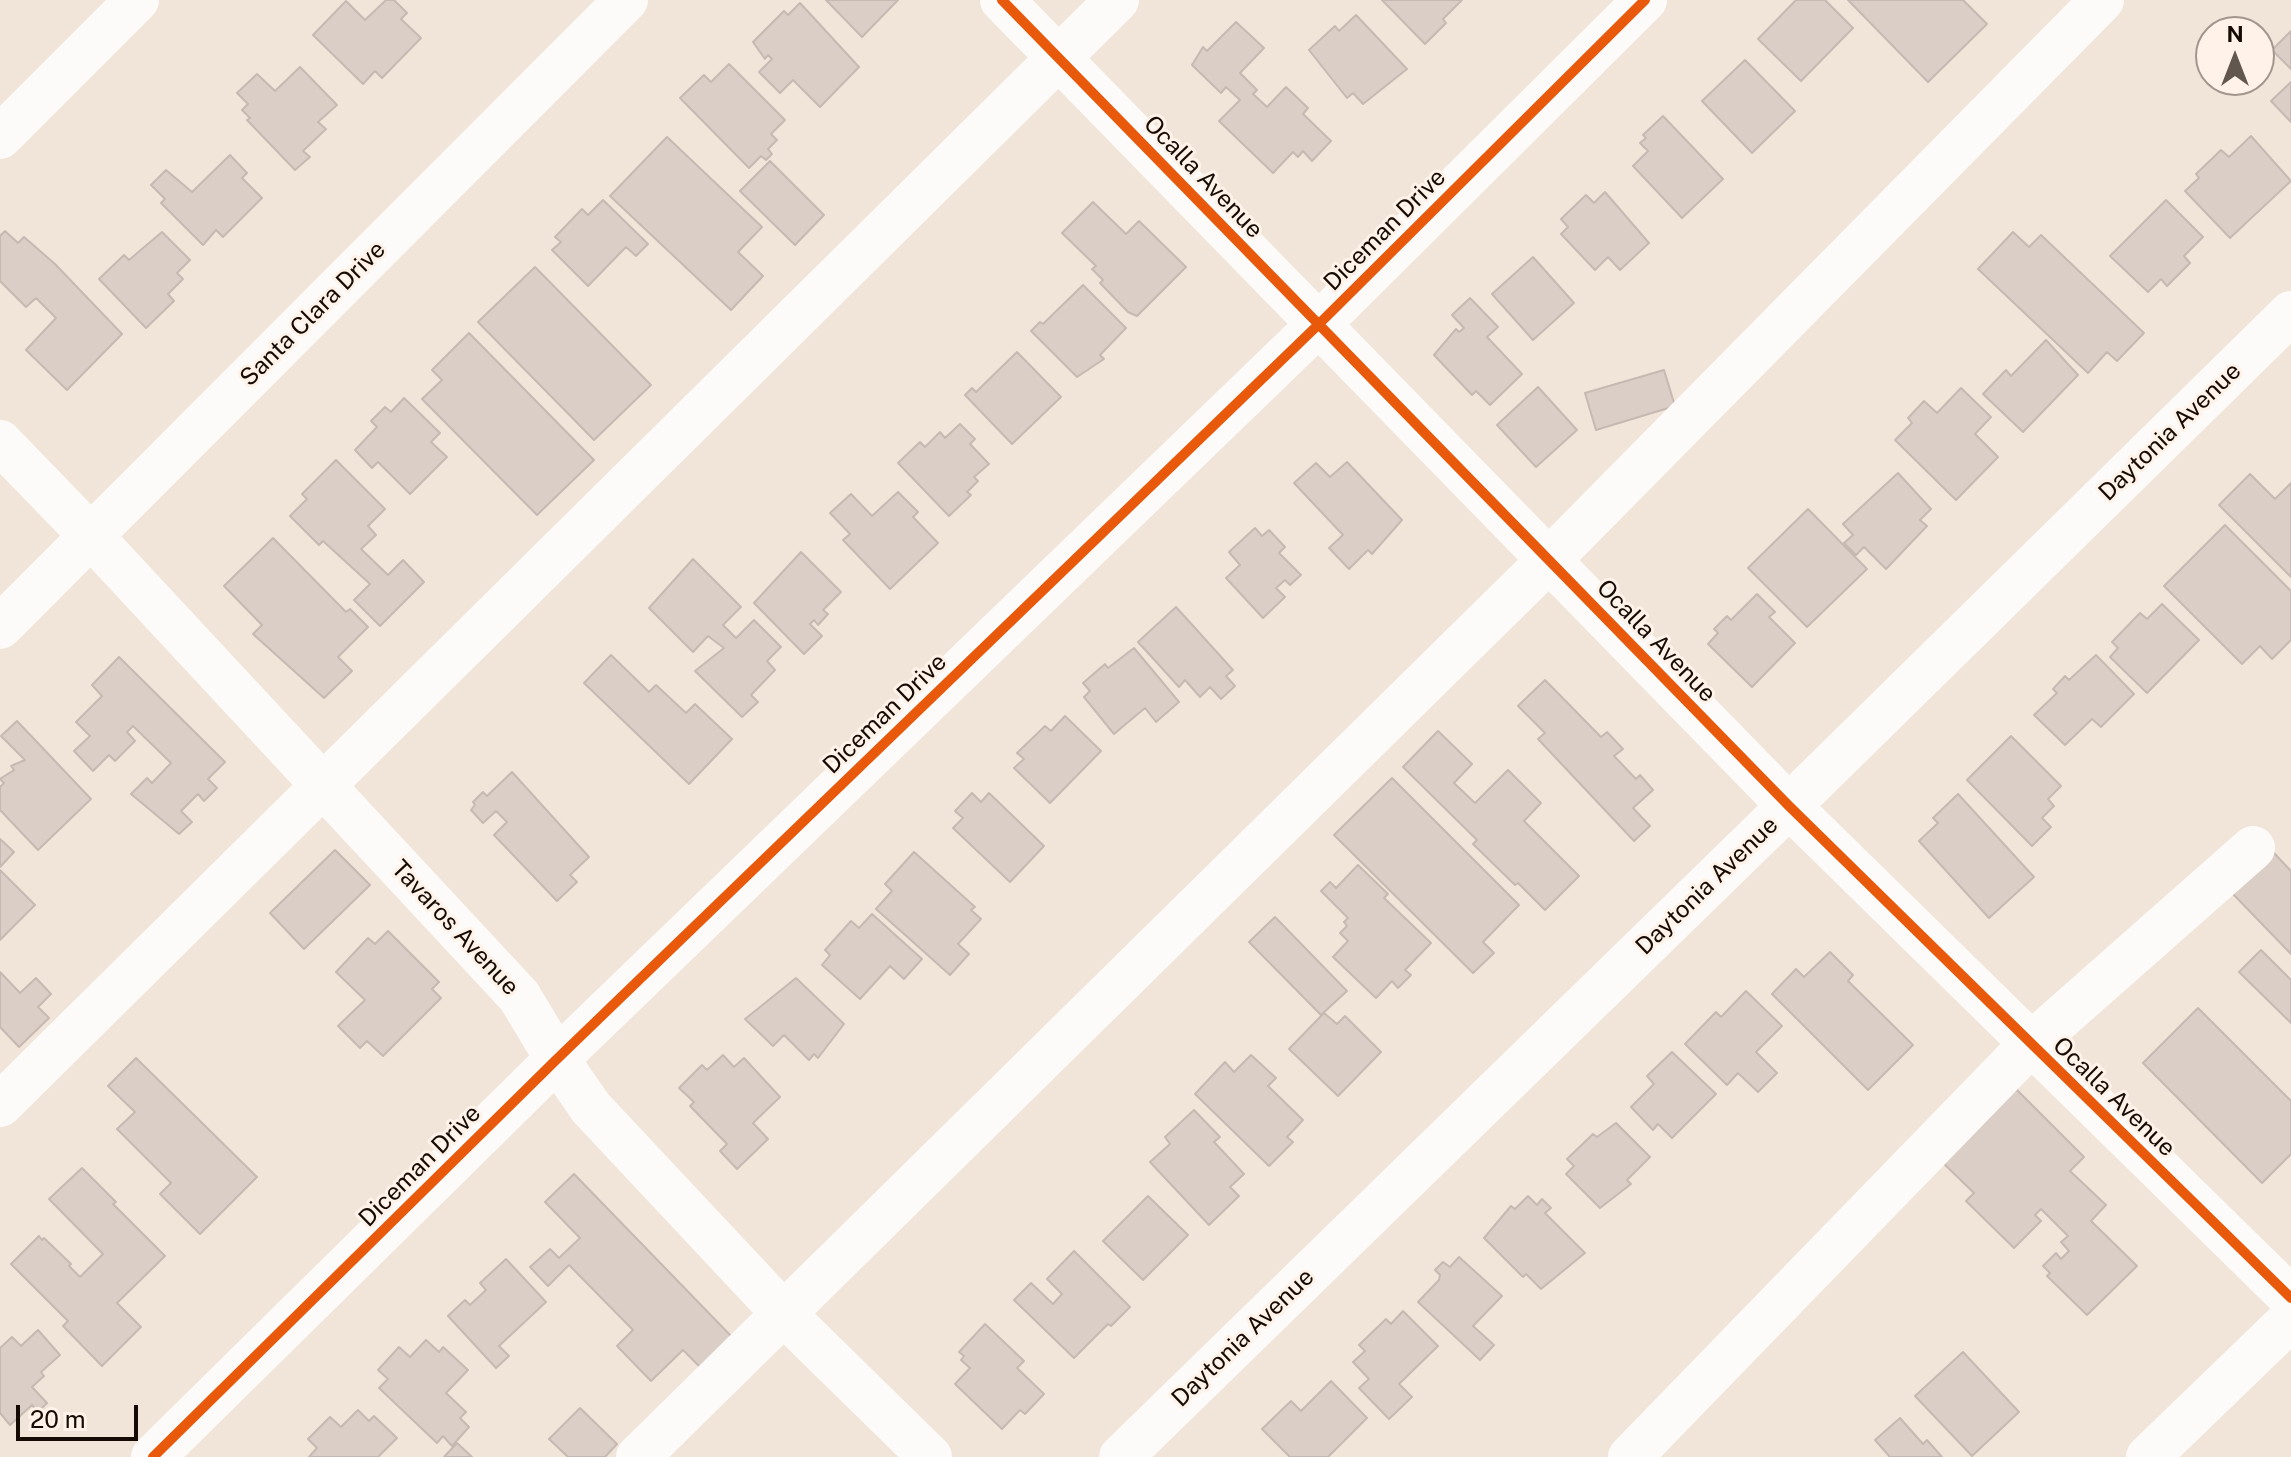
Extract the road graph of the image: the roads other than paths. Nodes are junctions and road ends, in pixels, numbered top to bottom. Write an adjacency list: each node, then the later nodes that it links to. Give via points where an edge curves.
1 (137, 0): 8 (street)
2 (626, 0): 12 (street, Santa Clara Drive)
3 (1002, 0): 7 (street, Ocalla Avenue)
4 (1117, 0): 7 (street)
5 (1645, 0): 10 (street, Diceman Drive)
6 (2102, 0): 13 (street)
7 (1059, 58): 10 (street, Ocalla Avenue); 15 (street)
8 (0, 137)
9 (2291, 313): 16 (street, Daytonia Avenue)
10 (1319, 324): 13 (street, Ocalla Avenue); 19 (street, Diceman Drive)
11 (0, 442): 12 (street, Tavaros Avenue)
12 (91, 536): 14 (street, Santa Clara Drive); 15 (street, Tavaros Avenue)
13 (1549, 560): 16 (street, Ocalla Avenue); 22 (street)
14 (0, 627)
15 (322, 785): 19 (street, Tavaros Avenue, via 519,996); 20 (street)
16 (1789, 806): 18 (street, Ocalla Avenue); 27 (street, Daytonia Avenue)
17 (2253, 848): 18 (street)
18 (2031, 1044): 21 (street, Ocalla Avenue); 28 (street)
19 (557, 1059): 22 (street, Tavaros Avenue, via 591,1108); 24 (street, Diceman Drive)
20 (0, 1105)
21 (2291, 1298)
22 (785, 1315): 25 (street); 26 (street, Tavaros Avenue)
23 (2291, 1319): 29 (street)
24 (153, 1457)
25 (638, 1457)
26 (930, 1457)
27 (1121, 1457)
28 (1630, 1457)
29 (2148, 1457)

